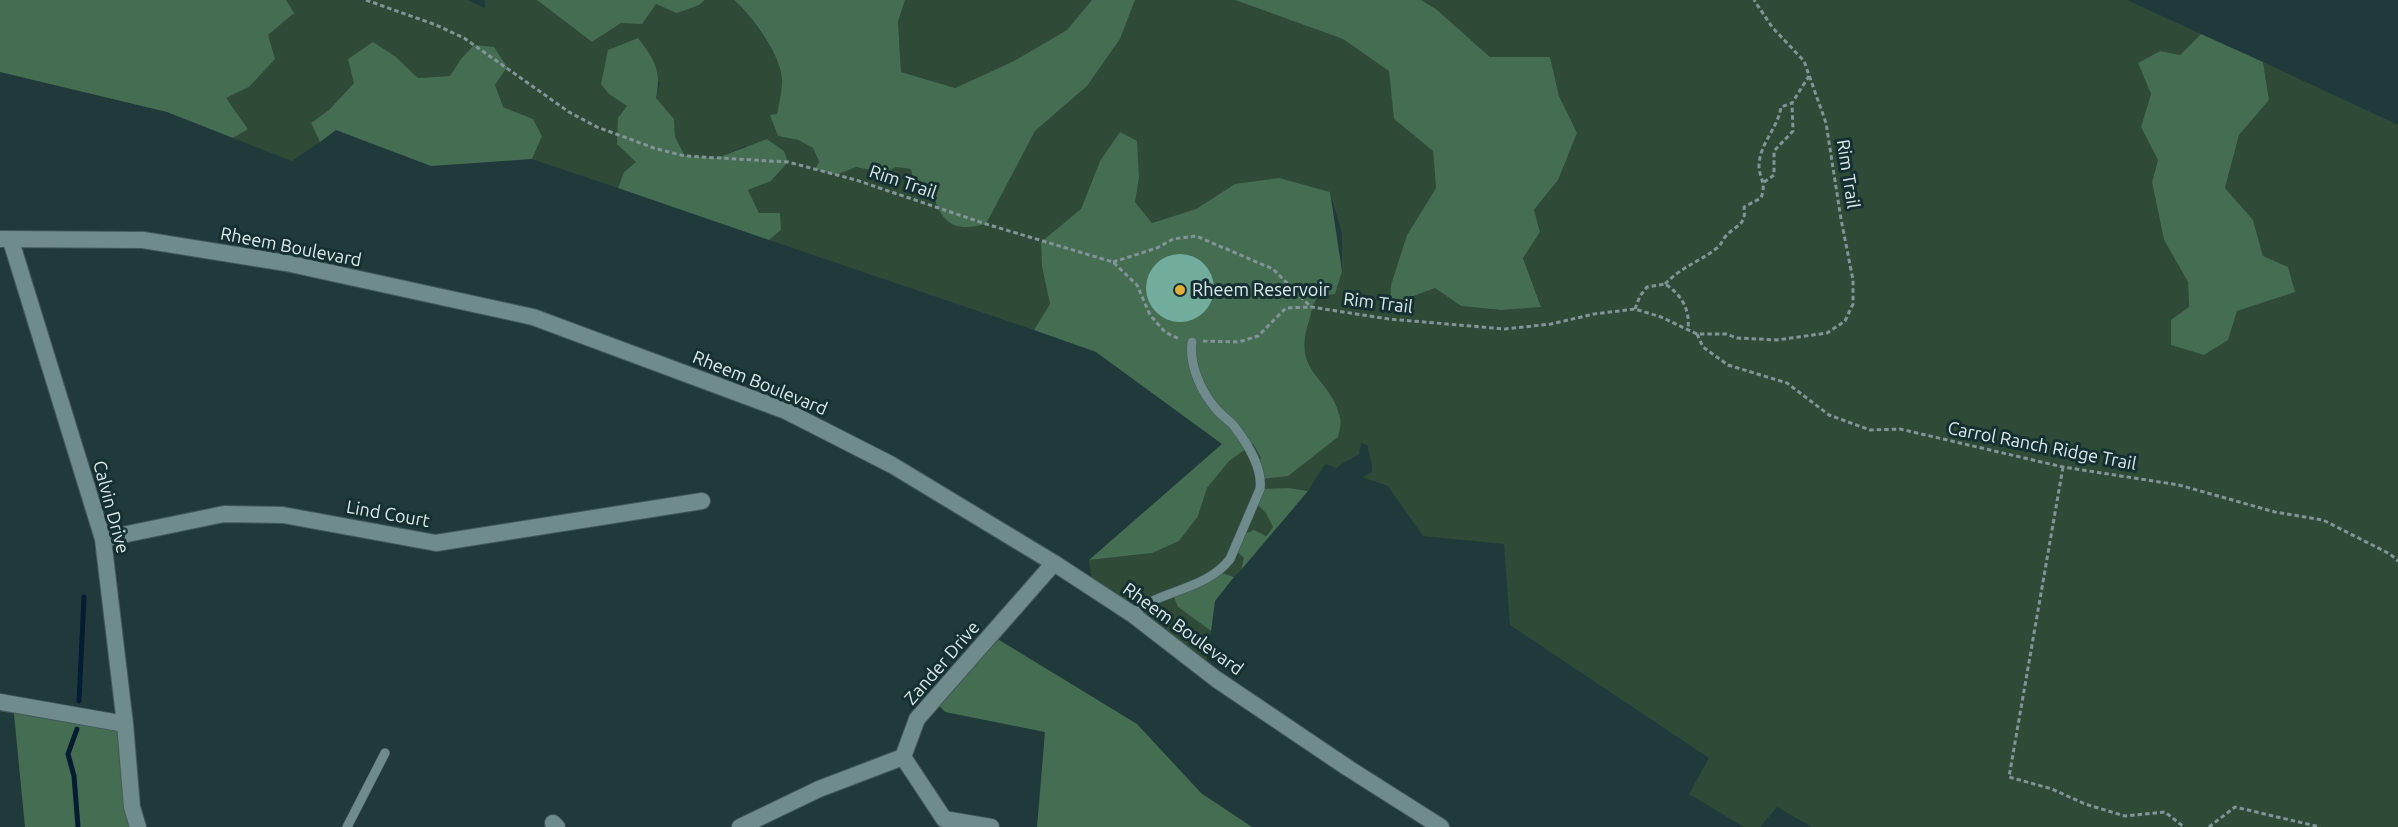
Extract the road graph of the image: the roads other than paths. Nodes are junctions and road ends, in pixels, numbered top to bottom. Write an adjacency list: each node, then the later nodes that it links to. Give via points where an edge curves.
1 (6, 240): 4 (street, Calvin Drive); 5 (street, Rheem Boulevard, via 143,240 286,263 533,317 786,411 892,465)
2 (1192, 342): 6 (lane, via 1191,358 1200,384 1216,410 1233,425 1257,464 1262,479 1260,489 1223,568 1212,577 1144,603)
3 (702, 501): 4 (street, Lind Court, via 436,543 283,515 224,514)
4 (103, 539): 8 (street, Calvin Drive)
5 (1054, 563): 6 (street, Rheem Boulevard); 10 (street, Zander Drive, via 917,719)
6 (1131, 614): 15 (street, Rheem Boulevard, via 1216,679)
7 (0, 702): 8 (street)
8 (125, 724): 11 (street, Calvin Drive, via 132,807)
9 (385, 753): 12 (lane)
10 (903, 757): 13 (street, via 819,789); 14 (street, via 944,819)
11 (138, 827)
12 (347, 827)
13 (740, 827)
14 (991, 827)
15 (1441, 827)

